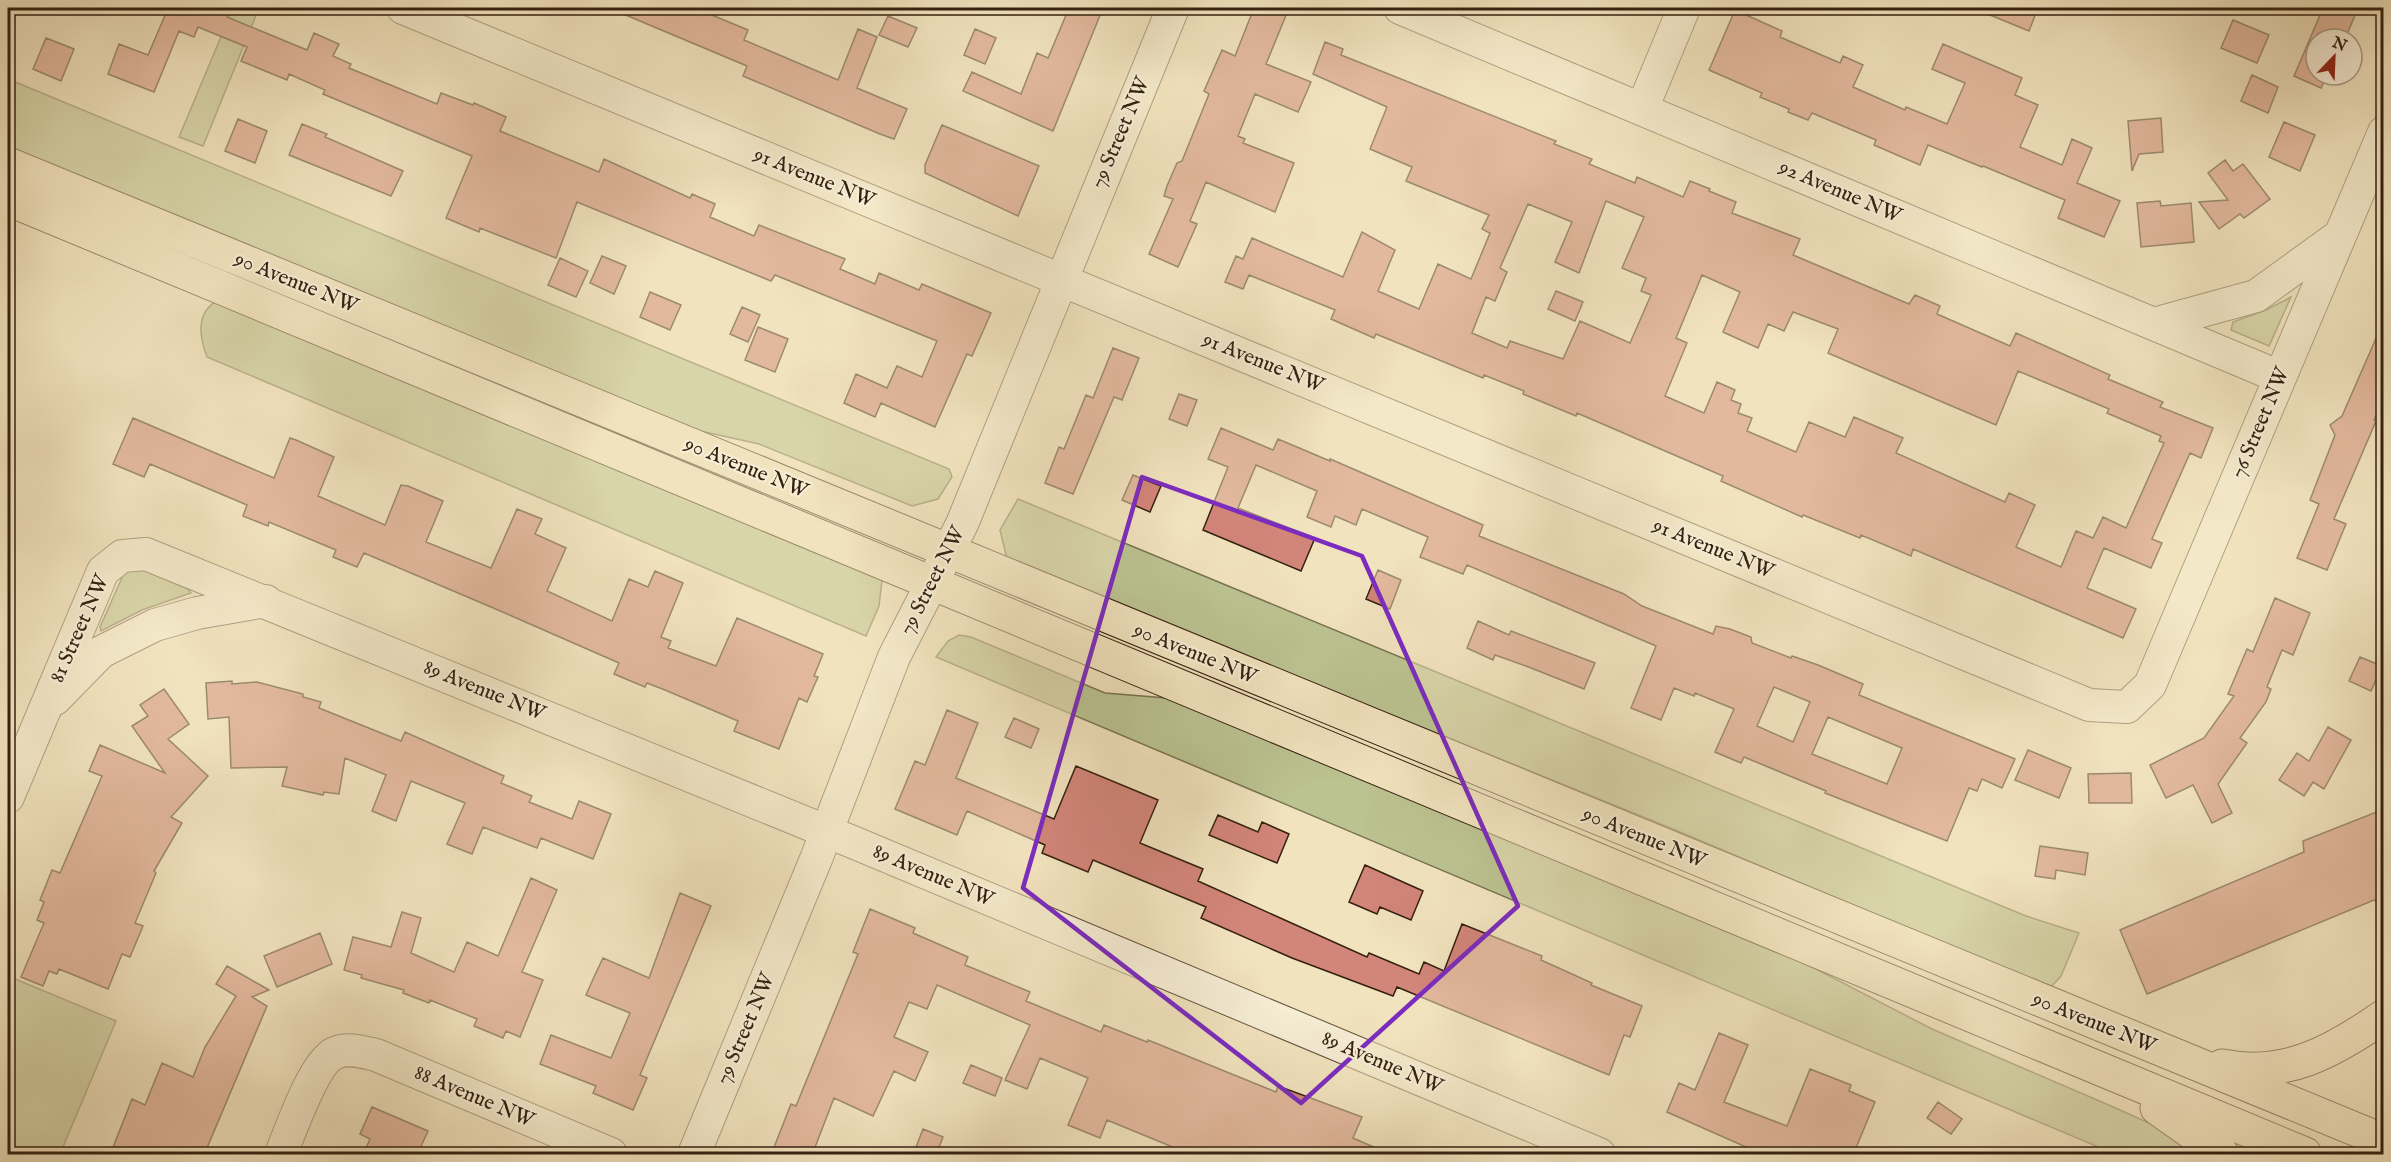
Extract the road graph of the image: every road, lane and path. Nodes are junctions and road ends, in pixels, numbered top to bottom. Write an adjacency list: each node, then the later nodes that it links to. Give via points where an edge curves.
1 (403, 8): 10 (street, 91 Avenue NW)
2 (1173, 8): 10 (street, 79 Street NW)
3 (1400, 8): 5 (street, 92 Avenue NW)
4 (1684, 8): 5 (street)
5 (1641, 109): 11 (street, 92 Avenue NW)
6 (2384, 132): 9 (street, 76 Street NW)
7 (8, 164): 13 (main road, 90 Avenue NW)
8 (8, 200): 15 (main road, 90 Avenue NW)
9 (2340, 236): 11 (street, via 2256,296); 12 (street, 76 Street NW)
10 (1060, 279): 13 (street, 79 Street NW, via 983,475); 17 (street, 91 Avenue NW, via 2089,705)
11 (2154, 324): 12 (street, 92 Avenue NW)
12 (2280, 377): 17 (street, 76 Street NW, via 2150,685)
13 (948, 552): 15 (street, 79 Street NW); 22 (main road, 90 Avenue NW)
14 (122, 556): 16 (street, 89 Avenue NW, via 146,554); 18 (street, 81 Street NW, via 103,571)
15 (931, 583): 20 (street, 79 Street NW, via 894,657); 23 (main road, 90 Avenue NW)
16 (266, 601): 18 (street, 81 Street NW, via 155,625 101,652); 20 (street, 89 Avenue NW)
17 (2127, 707)
18 (45, 708): 19 (street, 81 Street NW)
19 (8, 797)
20 (827, 832): 27 (street, 79 Street NW); 28 (street, 89 Avenue NW)
21 (2384, 1016): 22 (main road, via 2333,1050 2277,1067 2245,1071)
22 (2176, 1058): 24 (main road, 90 Avenue NW)
23 (2117, 1078): 29 (main road); 30 (main road, 90 Avenue NW)
24 (2379, 1139)
25 (281, 1155): 26 (street, 88 Avenue NW, via 308,1088 323,1063 334,1053 352,1050 376,1055)
26 (611, 1155)
27 (694, 1155)
28 (1599, 1155)
29 (2222, 1155)
30 (2305, 1155)

